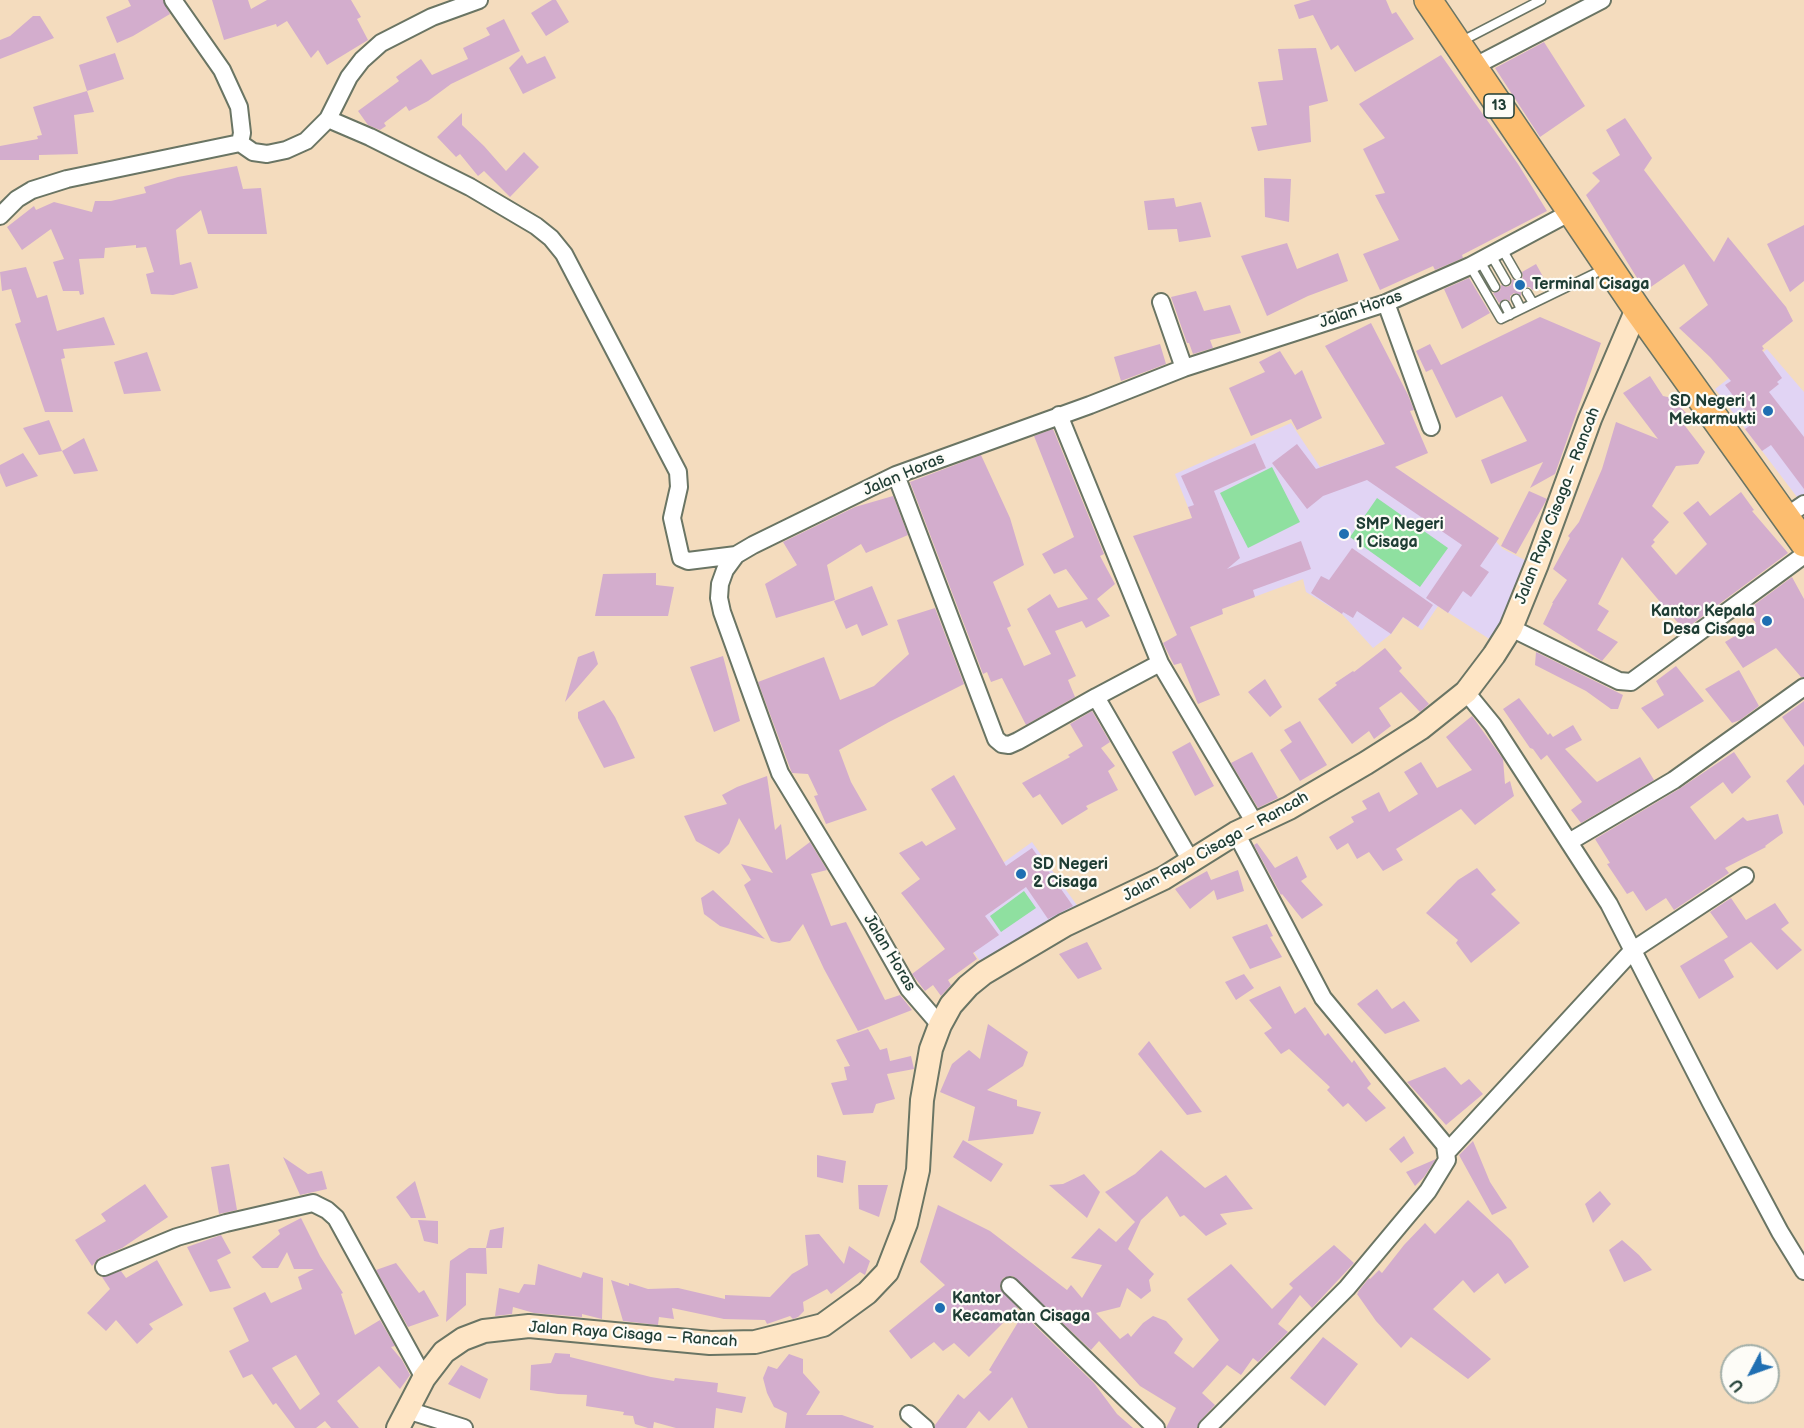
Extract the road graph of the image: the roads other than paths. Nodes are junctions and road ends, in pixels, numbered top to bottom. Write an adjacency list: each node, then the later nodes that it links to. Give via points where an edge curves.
1 (172, 0): 9 (street, via 222,70 239,107)
2 (479, 0): 8 (street, via 432,17 381,44 349,77)
3 (1428, 0): 6 (highway, 13)
4 (1541, 0): 6 (lane)
5 (1602, 0): 7 (street)
6 (1456, 44): 7 (highway, 13)
7 (1473, 67): 10 (highway, 13)
8 (328, 119): 9 (street, via 306,141 286,150 253,152); 32 (street, via 470,187 551,238 564,254 678,472 672,519 681,558 688,561)
9 (240, 143): 11 (street, via 45,184 17,199)
10 (1571, 212): 12 (street, Jalan Horas); 13 (highway, 13)
11 (0, 216)
12 (1486, 257): 14 (lane); 15 (lane); 16 (lane); 20 (street, Jalan Horas); 25 (lane, via 1501,320)
13 (1608, 266): 21 (lane); 24 (highway, 13)
14 (1517, 275)
15 (1506, 281)
16 (1495, 287)
17 (1527, 292): 21 (lane)
18 (1516, 299): 23 (lane)
19 (1161, 302): 26 (street)
20 (1386, 303): 26 (street, Jalan Horas); 28 (street)
21 (1533, 303): 23 (lane)
22 (1505, 305): 25 (lane)
23 (1521, 309): 25 (lane)
24 (1637, 309): 30 (highway, 13); 34 (main road, Jalan Raya Cisaga – Rancah, via 1590,419)
25 (1510, 315)
26 (1184, 368): 27 (street, Jalan Horas)
27 (1059, 415): 29 (street, Jalan Horas); 35 (street)
28 (1431, 427)
29 (896, 475): 32 (street, Jalan Horas); 38 (street, via 996,739 1009,745)
30 (1795, 510): 31 (highway, 13)
31 (1804, 543)
32 (736, 555): 44 (street, Jalan Horas, via 720,584 721,605 780,773 909,988)
33 (1804, 555): 34 (street, via 1631,682 1619,681)
34 (1511, 628): 37 (main road, Jalan Raya Cisaga – Rancah)
35 (1160, 663): 38 (street); 39 (street)
36 (1804, 687): 40 (street, via 1674,780)
37 (1466, 692): 39 (main road, Jalan Raya Cisaga – Rancah, via 1421,728 1366,763); 40 (street, via 1493,725)
38 (1096, 697): 41 (street)
39 (1246, 829): 41 (main road, Jalan Raya Cisaga – Rancah); 45 (street, via 1323,998)
40 (1569, 842): 43 (street)
41 (1191, 861): 44 (main road, Jalan Raya Cisaga – Rancah, via 1065,925 984,973 951,1005)
42 (1745, 876): 43 (street)
43 (1633, 950): 45 (street); 47 (street)
44 (940, 1025): 49 (main road, Jalan Raya Cisaga – Rancah, via 931,1049 918,1170 906,1223 887,1272 841,1314 823,1325 755,1342 710,1343 529,1326 484,1331 444,1352)
45 (1447, 1152): 55 (street, via 1447,1160 1428,1191 1347,1288)
46 (105, 1267): 49 (street, via 177,1237 313,1203 336,1218)
47 (1804, 1271)
48 (1010, 1286): 54 (street)
49 (424, 1378): 51 (main road, Jalan Raya Cisaga – Rancah)
50 (909, 1414): 53 (street)
51 (403, 1419): 52 (street)
52 (464, 1428)
53 (925, 1428)
54 (1156, 1428)
55 (1208, 1428)

